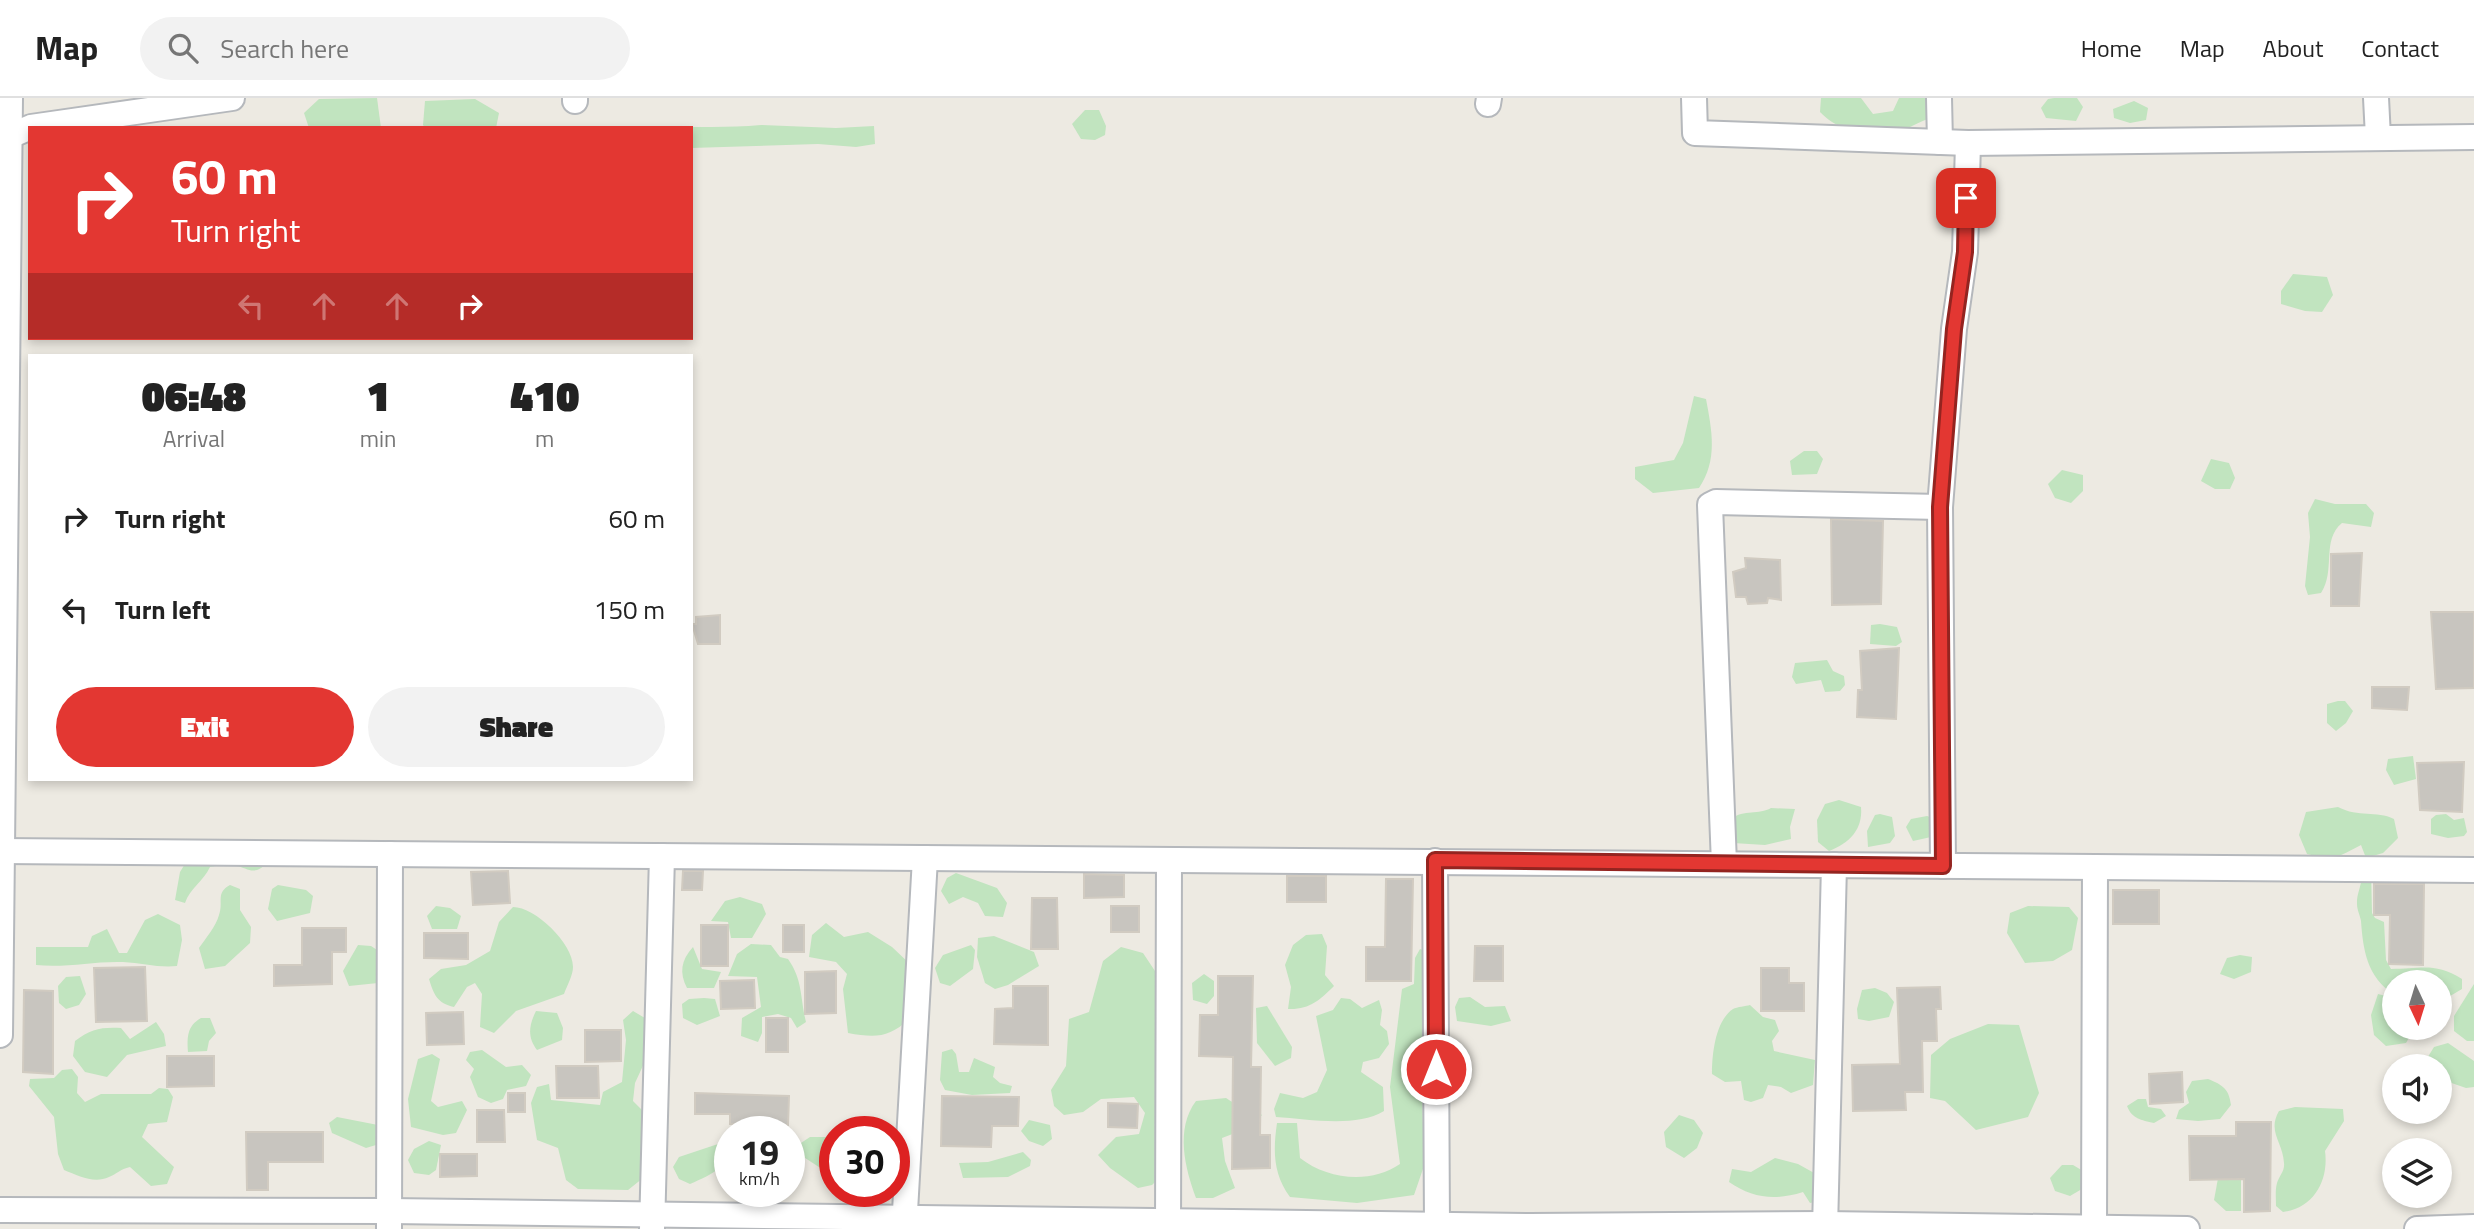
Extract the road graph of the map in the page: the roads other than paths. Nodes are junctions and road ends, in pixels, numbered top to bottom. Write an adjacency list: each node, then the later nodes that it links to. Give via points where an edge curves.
1 (10, 98): 8 (street)
2 (232, 98): 6 (street)
3 (1694, 98): 11 (street, via 1695,133)
4 (1939, 98): 11 (street)
5 (2376, 98): 9 (street)
6 (38, 126)
7 (28, 128): 8 (street)
8 (10, 135): 14 (street)
9 (2378, 137): 10 (street); 12 (street)
10 (2474, 137)
11 (1940, 142): 12 (street)
12 (1968, 143): 13 (street, via 1965,252)
13 (1940, 507): 20 (street, via 1710,505); 22 (street)
14 (2, 851): 15 (street); 25 (street)
15 (390, 854): 16 (street); 27 (street)
16 (662, 856): 17 (street); 28 (street)
17 (925, 858): 19 (street); 29 (street)
18 (1435, 860): 19 (street); 20 (street); 30 (street)
19 (1169, 862): 31 (street)
20 (1724, 864): 21 (street)
21 (1834, 865): 22 (street); 32 (street)
22 (1943, 866): 23 (street)
23 (2095, 867): 24 (street); 35 (street)
24 (2474, 870)
25 (0, 1035)
26 (0, 1210): 27 (street)
27 (389, 1220): 28 (street)
28 (652, 1222): 29 (street)
29 (905, 1224): 31 (street)
30 (1437, 1225): 31 (street); 34 (street)
31 (1168, 1226)
32 (1825, 1226): 34 (street); 35 (street)
33 (2474, 1227): 37 (street)
34 (1529, 1228)
35 (2094, 1228): 36 (street)
36 (2187, 1229)
37 (2417, 1229)

